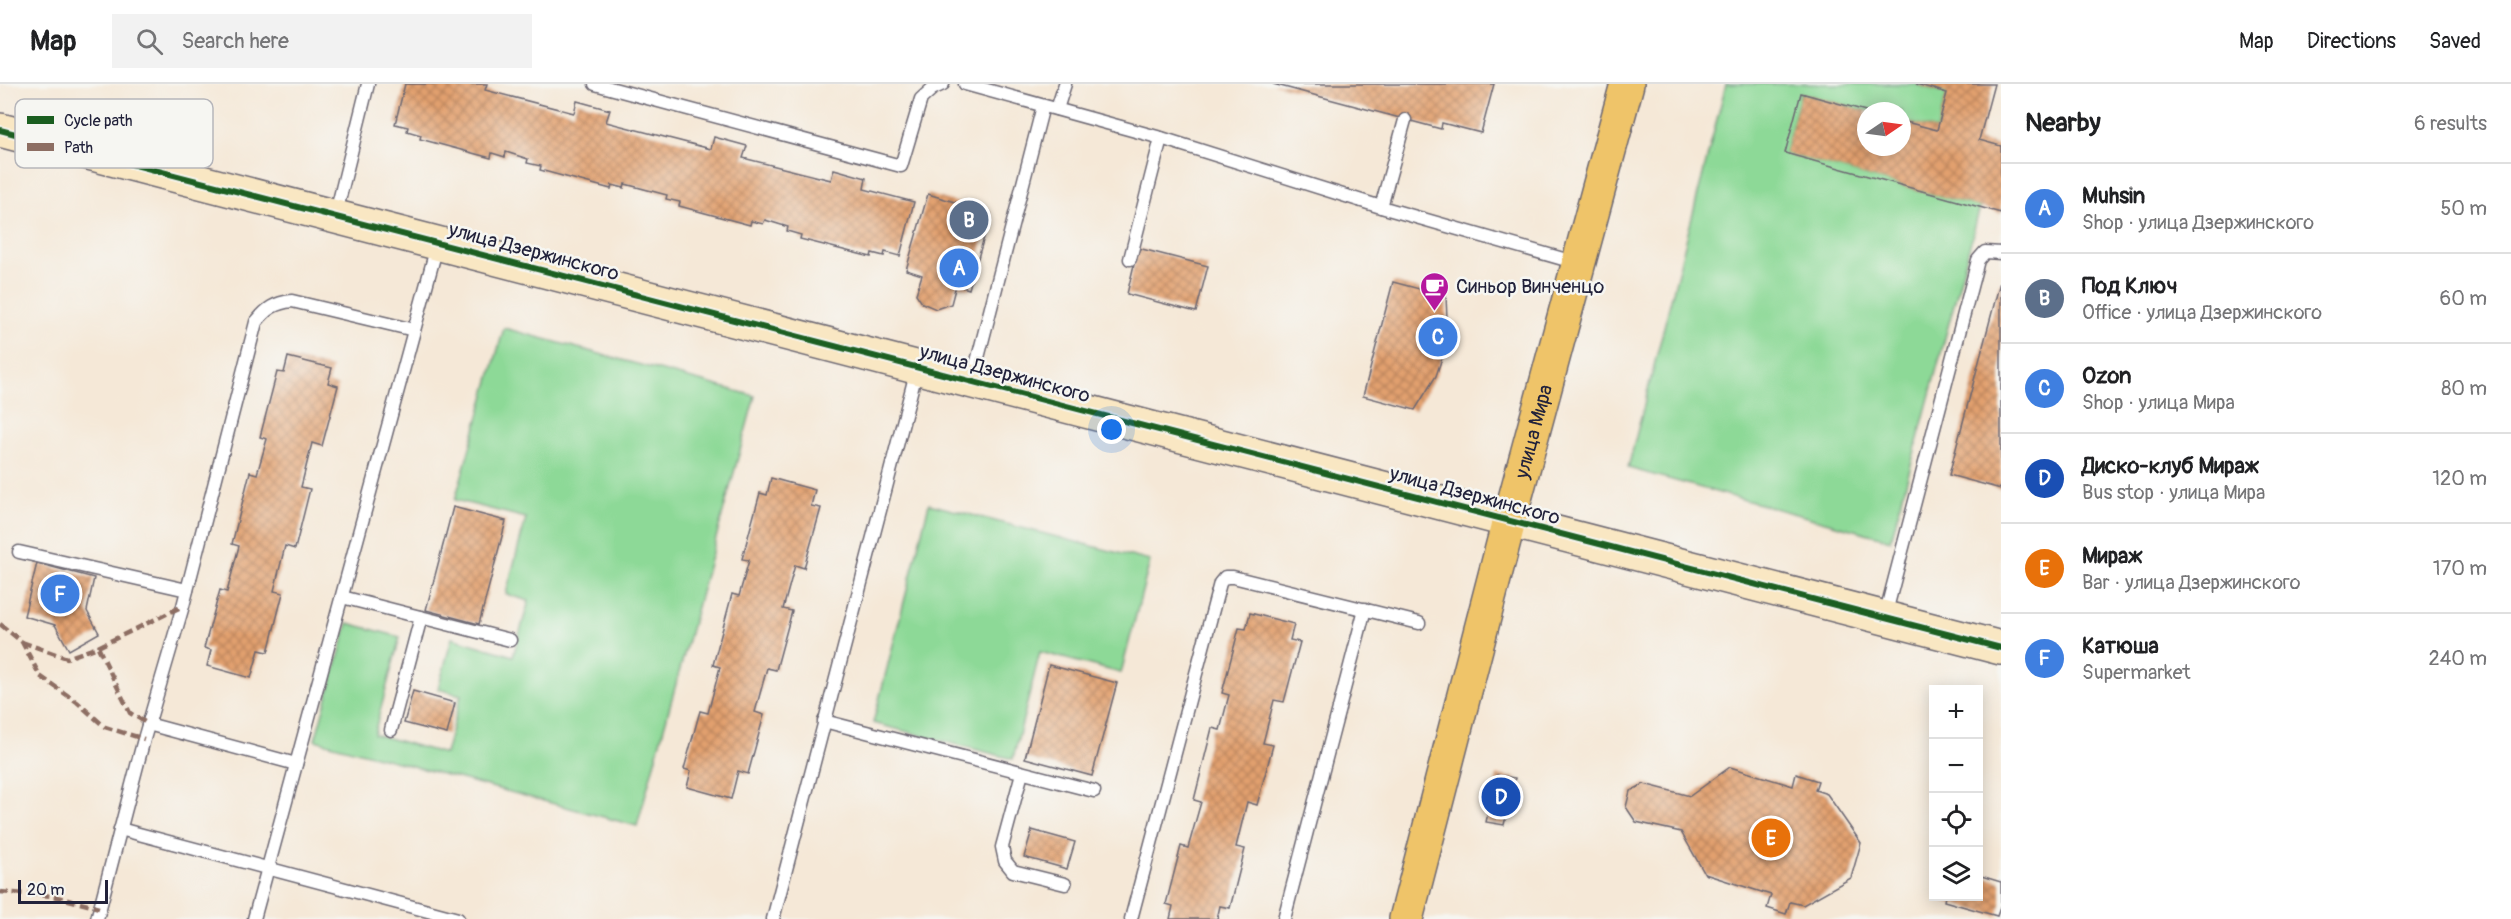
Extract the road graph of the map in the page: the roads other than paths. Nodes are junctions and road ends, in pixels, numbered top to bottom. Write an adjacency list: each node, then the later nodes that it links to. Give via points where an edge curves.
1 (368, 84): 15 (lane)
2 (596, 84): 3 (lane, via 901,166 921,99)
3 (943, 84)
4 (965, 84): 7 (lane)
5 (1065, 84): 8 (lane)
6 (1627, 84): 19 (main road, улица Мира)
7 (1043, 106): 8 (lane); 22 (lane)
8 (1057, 109): 12 (lane)
9 (1405, 120): 14 (lane)
10 (0, 130): 11 (street, улица Дзержинского)
11 (15, 134)
12 (1161, 138): 14 (lane); 18 (lane)
13 (146, 168): 15 (street, улица Дзержинского)
14 (1381, 207): 19 (lane)
15 (335, 217): 16 (street, улица Дзержинского)
16 (438, 243): 20 (lane); 21 (street, улица Дзержинского)
17 (2001, 253): 29 (lane, via 1985,252 1978,260)
18 (1130, 259)
19 (1578, 263): 23 (main road, улица Мира)
20 (414, 330): 25 (lane, via 292,301 275,303 264,311 256,322); 26 (lane)
21 (917, 368): 22 (street, улица Дзержинского); 33 (lane)
22 (972, 382): 23 (street, улица Дзержинского)
23 (1509, 521): 29 (street, улица Дзержинского); 48 (main road, улица Мира)
24 (19, 552): 25 (lane)
25 (186, 590): 34 (lane)
26 (342, 597): 28 (lane); 36 (lane)
27 (1365, 609): 30 (lane); 46 (lane, via 1233,577 1220,583); 47 (lane)
28 (421, 617): 31 (lane); 35 (lane)
29 (1885, 618): 32 (street, улица Дзержинского)
30 (1419, 623)
31 (510, 640)
32 (2001, 648)
33 (824, 721): 37 (lane); 45 (lane)
34 (148, 724): 36 (lane); 39 (lane)
35 (391, 730)
36 (296, 764): 40 (lane)
37 (1022, 773): 38 (lane); 41 (lane, via 1002,847 1005,861 1013,871)
38 (1095, 790)
39 (120, 828): 40 (lane); 42 (lane)
40 (268, 868): 43 (lane); 44 (lane)
41 (1065, 884)
42 (97, 919)
43 (254, 919)
44 (458, 919)
45 (773, 919)
46 (1131, 919)
47 (1284, 919)
48 (1406, 919)

